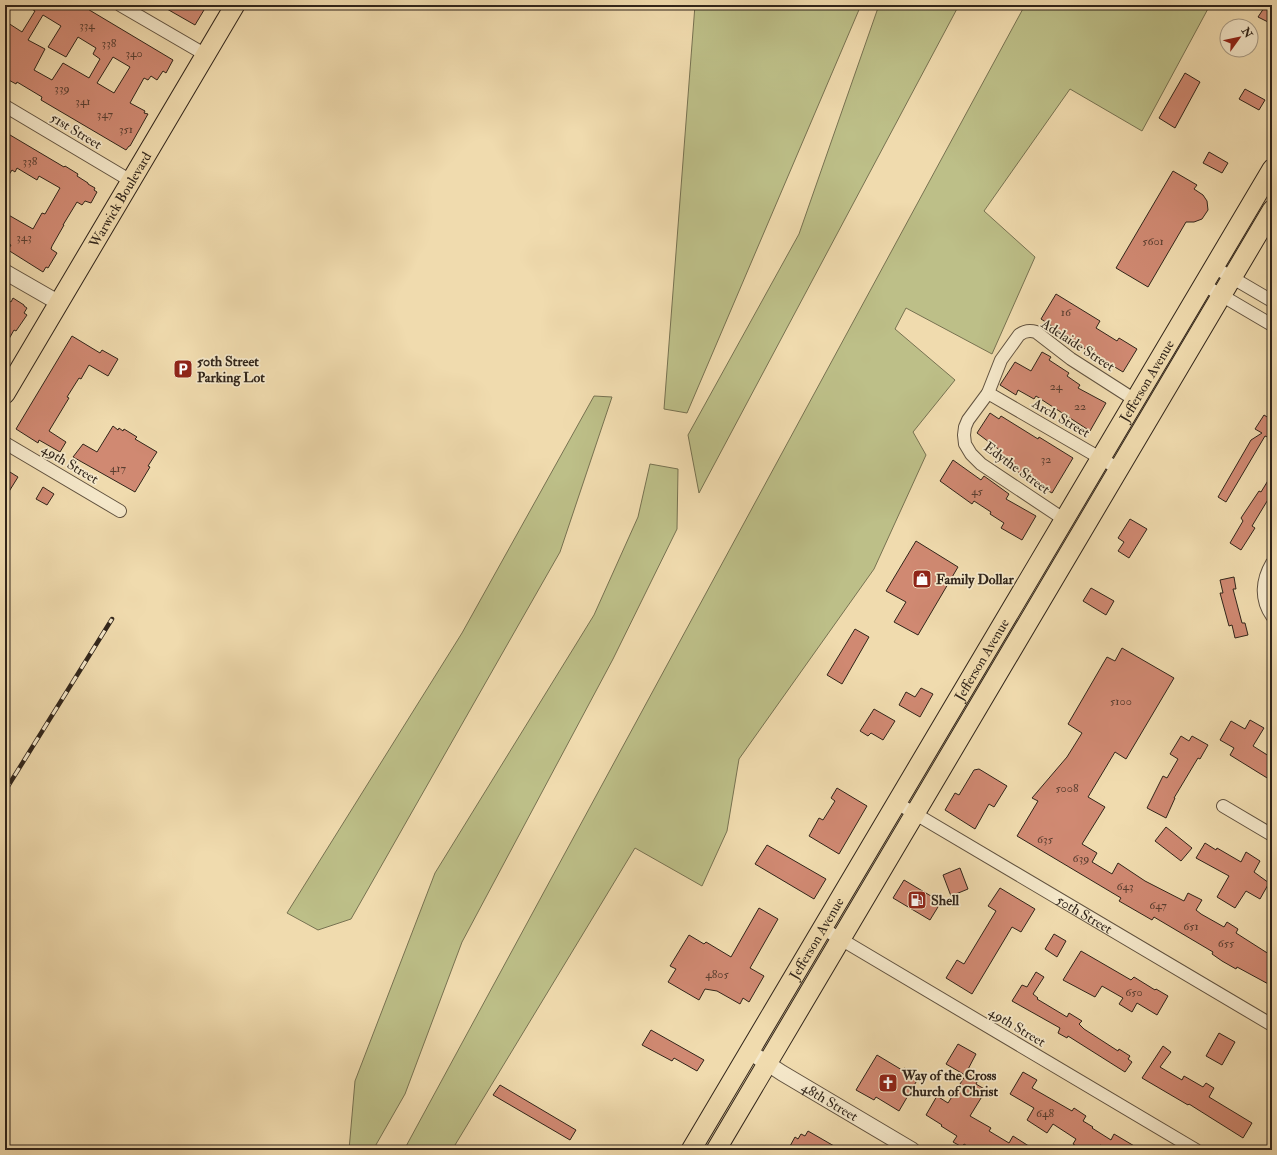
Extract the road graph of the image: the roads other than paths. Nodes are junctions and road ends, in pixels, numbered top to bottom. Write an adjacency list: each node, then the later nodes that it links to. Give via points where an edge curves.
1 (120, 5): 3 (street)
2 (235, 5): 3 (main road, Warwick Boulevard)
3 (206, 55): 6 (main road, Warwick Boulevard)
4 (5, 106): 6 (street, 51st Street)
5 (1272, 169): 8 (main road, Jefferson Avenue)
6 (131, 181): 14 (main road, Warwick Boulevard)
7 (1272, 210): 10 (main road, Jefferson Avenue)
8 (1214, 268): 10 (street); 11 (main road, Jefferson Avenue)
9 (5, 272): 14 (street)
10 (1232, 278): 12 (main road, Jefferson Avenue); 13 (street)
11 (1204, 285): 12 (street); 18 (main road, Jefferson Avenue)
12 (1221, 296): 15 (street); 21 (main road, Jefferson Avenue)
13 (1272, 301)
14 (59, 303): 17 (main road, Warwick Boulevard)
15 (1272, 326)
16 (988, 393): 18 (street, Adelaide Street, via 1002,360 1019,335 1030,330); 20 (street, Arch Street); 23 (street, Edythe Street, via 968,420 964,434 965,444 971,454 981,464)
17 (5, 394)
18 (1135, 400): 20 (main road, Jefferson Avenue)
19 (5, 443): 22 (street, 49th Street)
20 (1101, 458): 21 (street, Arch Street); 23 (main road, Jefferson Avenue)
21 (1119, 469): 28 (main road, Jefferson Avenue)
22 (120, 511)
23 (1065, 520): 26 (main road, Jefferson Avenue)
24 (1272, 563): 25 (street, via 1264,580 1264,598)
25 (1272, 616)
26 (897, 803): 28 (street, 50th Street); 30 (main road, Jefferson Avenue)
27 (1223, 806): 29 (street)
28 (915, 814): 31 (main road, Jefferson Avenue); 32 (street, 50th Street)
29 (1272, 835)
30 (822, 928): 31 (street, 49th Street); 33 (main road, Jefferson Avenue)
31 (840, 939): 34 (main road, Jefferson Avenue); 38 (street, 49th Street)
32 (1272, 1026)
33 (750, 1052): 34 (street, 48th Street); 35 (main road, Jefferson Avenue)
34 (767, 1063): 36 (main road, Jefferson Avenue); 37 (street, 48th Street)
35 (691, 1150)
36 (716, 1150)
37 (912, 1150)
38 (1196, 1150)

